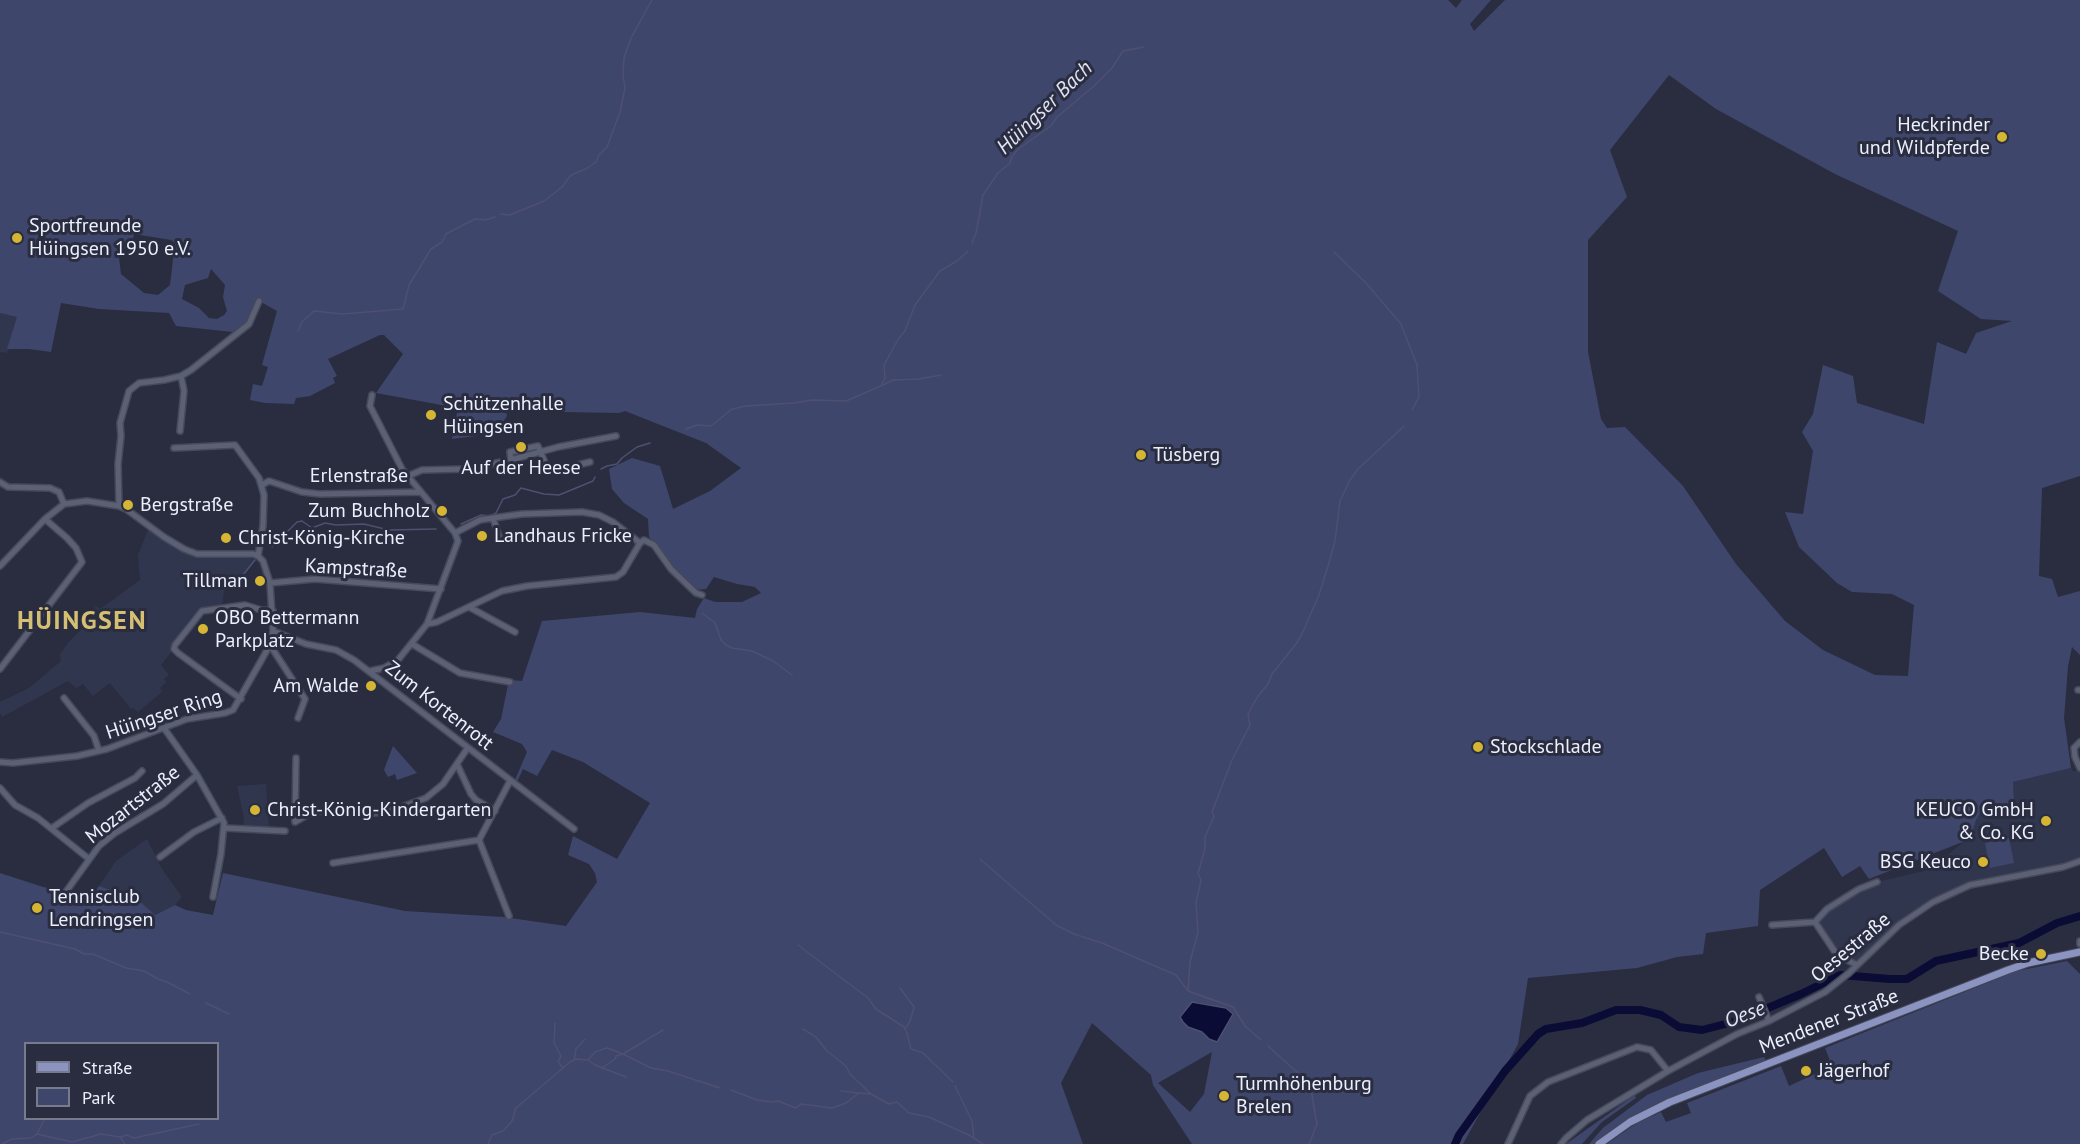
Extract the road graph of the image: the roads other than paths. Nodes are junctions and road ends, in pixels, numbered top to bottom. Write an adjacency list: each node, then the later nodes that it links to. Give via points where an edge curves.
1 (259, 301): 2 (street, via 249,324)
2 (181, 376): 4 (street, via 184,391); 14 (street, via 138,382 129,391 120,423)
3 (372, 395): 9 (street, via 370,406)
4 (180, 431)
5 (615, 436): 7 (street)
6 (174, 448): 11 (street, via 235,445)
7 (541, 453): 8 (street, via 549,472); 9 (street, via 467,469 422,471)
8 (590, 462)
9 (408, 476): 12 (street)
10 (0, 482): 13 (street, via 8,487 50,488 59,492)
11 (262, 485): 12 (street, Erlenstraße, via 269,481 320,494); 20 (street, via 263,526)
12 (421, 492): 17 (street)
13 (64, 504): 14 (street, via 87,501); 16 (street)
14 (119, 506): 20 (street, via 157,533 197,554)
15 (493, 518): 17 (street); 18 (street); 19 (street, via 582,512 613,522)
16 (45, 519): 21 (street); 32 (street, via 67,537 82,562)
17 (455, 533): 23 (street, via 458,544)
18 (499, 536)
19 (640, 543): 24 (street, via 644,540 654,545 671,569); 25 (street, via 616,577 502,591)
20 (258, 556): 22 (street, Hüingser Ring)
21 (0, 566)
22 (270, 583): 23 (street, Kampstraße, via 315,579); 26 (street, Hüingser Ring)
23 (441, 589): 27 (street)
24 (702, 595)
25 (469, 607): 27 (street); 29 (street)
26 (273, 611): 28 (street, Hüingser Ring); 36 (street, via 245,605 202,611 175,645 178,653)
27 (427, 624): 30 (street)
28 (273, 631): 31 (street, Hüingser Ring); 33 (street, Zum Kortenrott, via 336,650)
29 (515, 632)
30 (412, 644): 33 (street, via 392,664); 34 (street, via 460,673)
31 (270, 645): 36 (street, Hüingser Ring); 37 (street, via 305,699)
32 (0, 669)
33 (370, 671): 40 (street, Zum Kortenrott)
34 (510, 682)
35 (63, 698): 41 (street, via 94,736)
36 (241, 699): 38 (street, Hüingser Ring, via 228,713 198,716)
37 (298, 718)
38 (164, 728): 41 (street, Hüingser Ring); 47 (street)
39 (2080, 742): 45 (street, via 2074,748)
40 (467, 749): 44 (street); 48 (street, Zum Kortenrott)
41 (99, 751): 43 (street, Hüingser Ring)
42 (296, 758): 44 (street, via 295,822 319,811 379,813 409,806 443,784)
43 (0, 762)
44 (457, 764): 50 (street, via 476,800)
45 (2080, 768)
46 (142, 771): 52 (street, Mozartstraße)
47 (197, 775): 51 (street); 58 (street, Mozartstraße, via 163,804 106,840)
48 (510, 781): 50 (street); 54 (street, Zum Kortenrott)
49 (0, 788): 52 (street, Mozartstraße, via 15,805)
50 (495, 811): 56 (street)
51 (222, 818): 53 (street); 57 (street)
52 (52, 828): 58 (street, Mozartstraße)
53 (225, 828): 55 (street); 63 (street)
54 (574, 829)
55 (285, 831)
56 (479, 840): 60 (street); 64 (street)
57 (160, 856)
58 (89, 859): 62 (street, Mozartstraße)
59 (2080, 861): 68 (street, Oesestraße, via 1970,885 1933,902 1899,925)
60 (333, 863)
61 (1877, 882): 65 (street, via 1827,909)
62 (65, 893)
63 (213, 897)
64 (509, 916)
65 (1815, 922): 66 (street); 68 (street, via 1837,955)
66 (1772, 925)
67 (2079, 955): 74 (main road, Mendener Straße, via 2008,970 1670,1102 1630,1122)
68 (1857, 965): 70 (street, Oesestraße, via 1825,992)
69 (1759, 997): 70 (street)
70 (1769, 1021): 71 (street, Oesestraße)
71 (1668, 1071): 72 (street, via 1651,1050 1637,1047 1548,1082 1530,1096); 73 (street, Oesestraße, via 1587,1120)
72 (1508, 1144)
73 (1561, 1144)
74 (1599, 1144)

